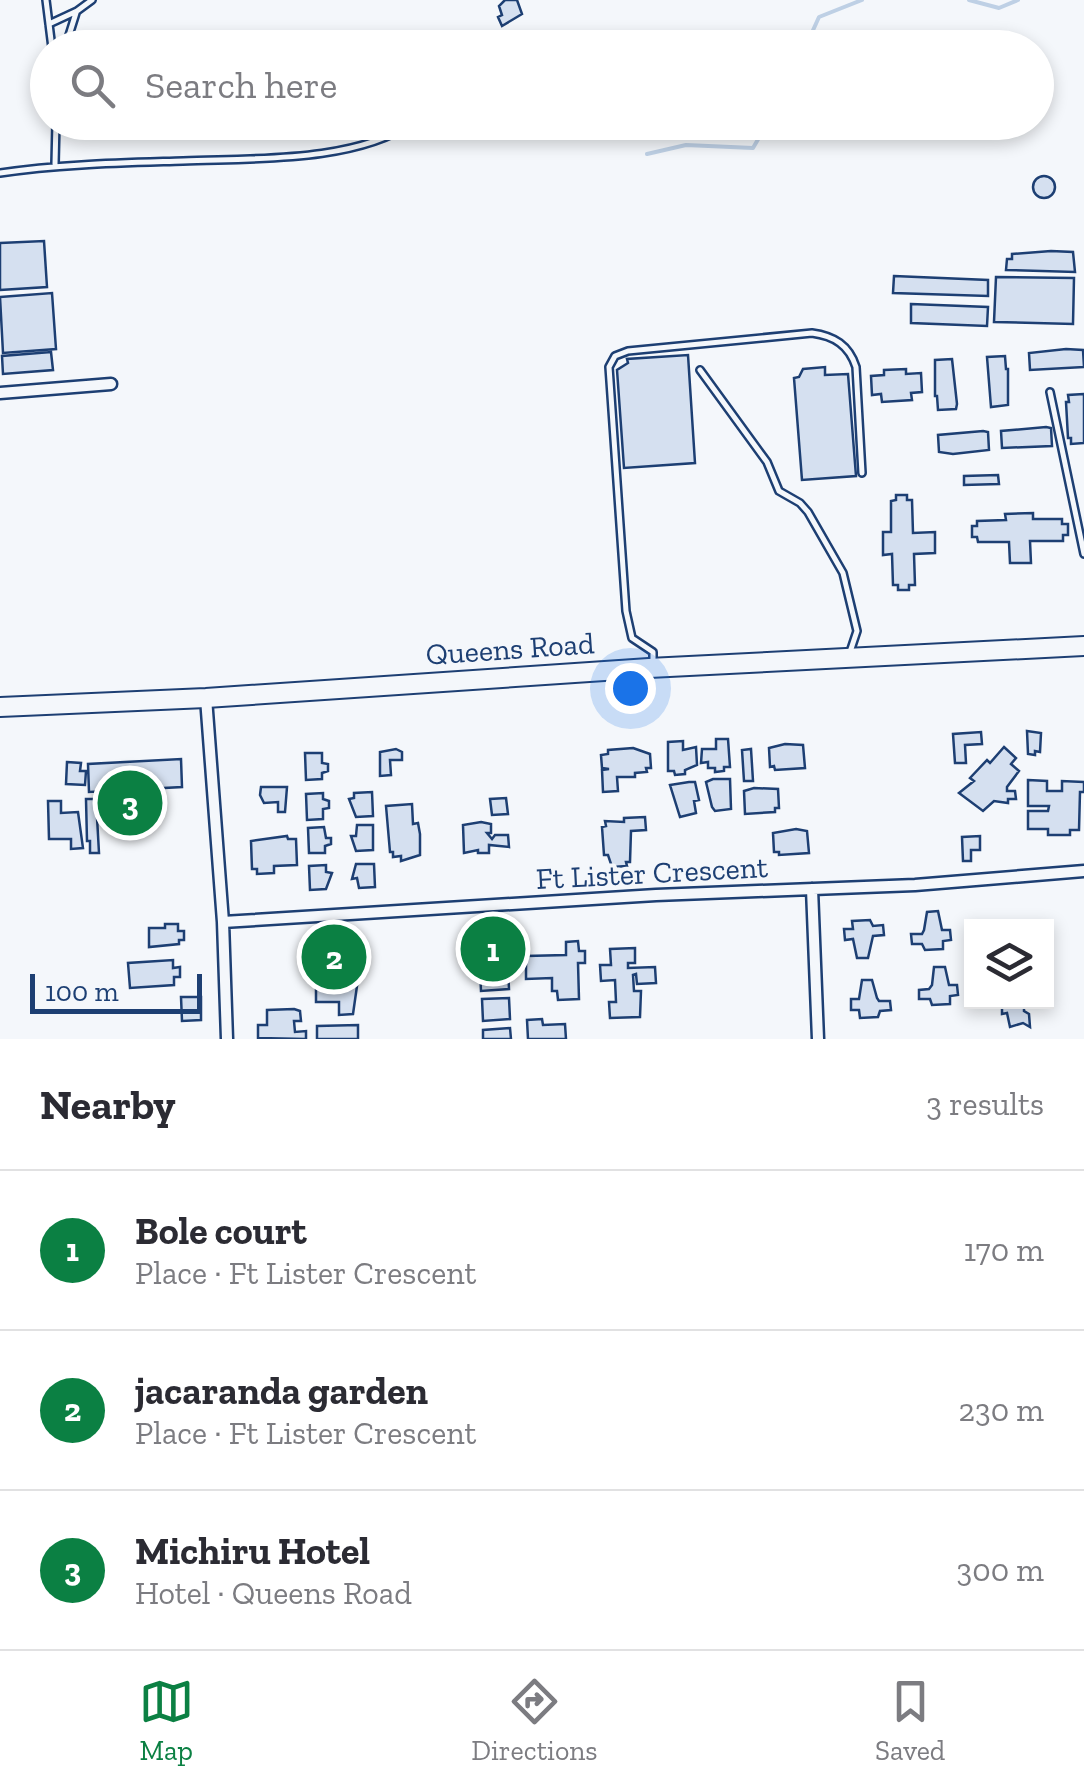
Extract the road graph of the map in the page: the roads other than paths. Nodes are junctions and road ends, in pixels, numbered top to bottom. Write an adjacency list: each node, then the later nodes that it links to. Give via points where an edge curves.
1 (46, 0): 4 (lane)
2 (92, 0): 3 (lane)
3 (77, 12): 4 (lane); 6 (lane)
4 (49, 24): 5 (lane)
5 (50, 30)
6 (71, 30)
7 (56, 140): 9 (lane)
8 (380, 140): 9 (lane, via 324,152)
9 (56, 165): 10 (lane)
10 (0, 173)
11 (700, 370): 18 (lane, via 767,462 778,491 808,512 843,572 857,631)
12 (112, 384): 14 (street)
13 (1050, 392): 16 (lane)
14 (0, 393)
15 (862, 473): 19 (lane, via 856,367 836,340 812,333 615,356 609,367 622,582 632,638 656,657)
16 (1084, 554)
17 (1084, 646): 18 (highway, Queens Road)
18 (848, 658): 19 (highway, Queens Road)
19 (649, 668): 20 (highway, Queens Road)
20 (206, 698): 21 (highway, Queens Road); 24 (street)
21 (0, 706)
22 (1084, 871): 23 (street, Ft Lister Crescent)
23 (812, 889): 24 (street, Ft Lister Crescent); 26 (street)
24 (223, 922): 25 (street)
25 (227, 1039)
26 (818, 1039)

